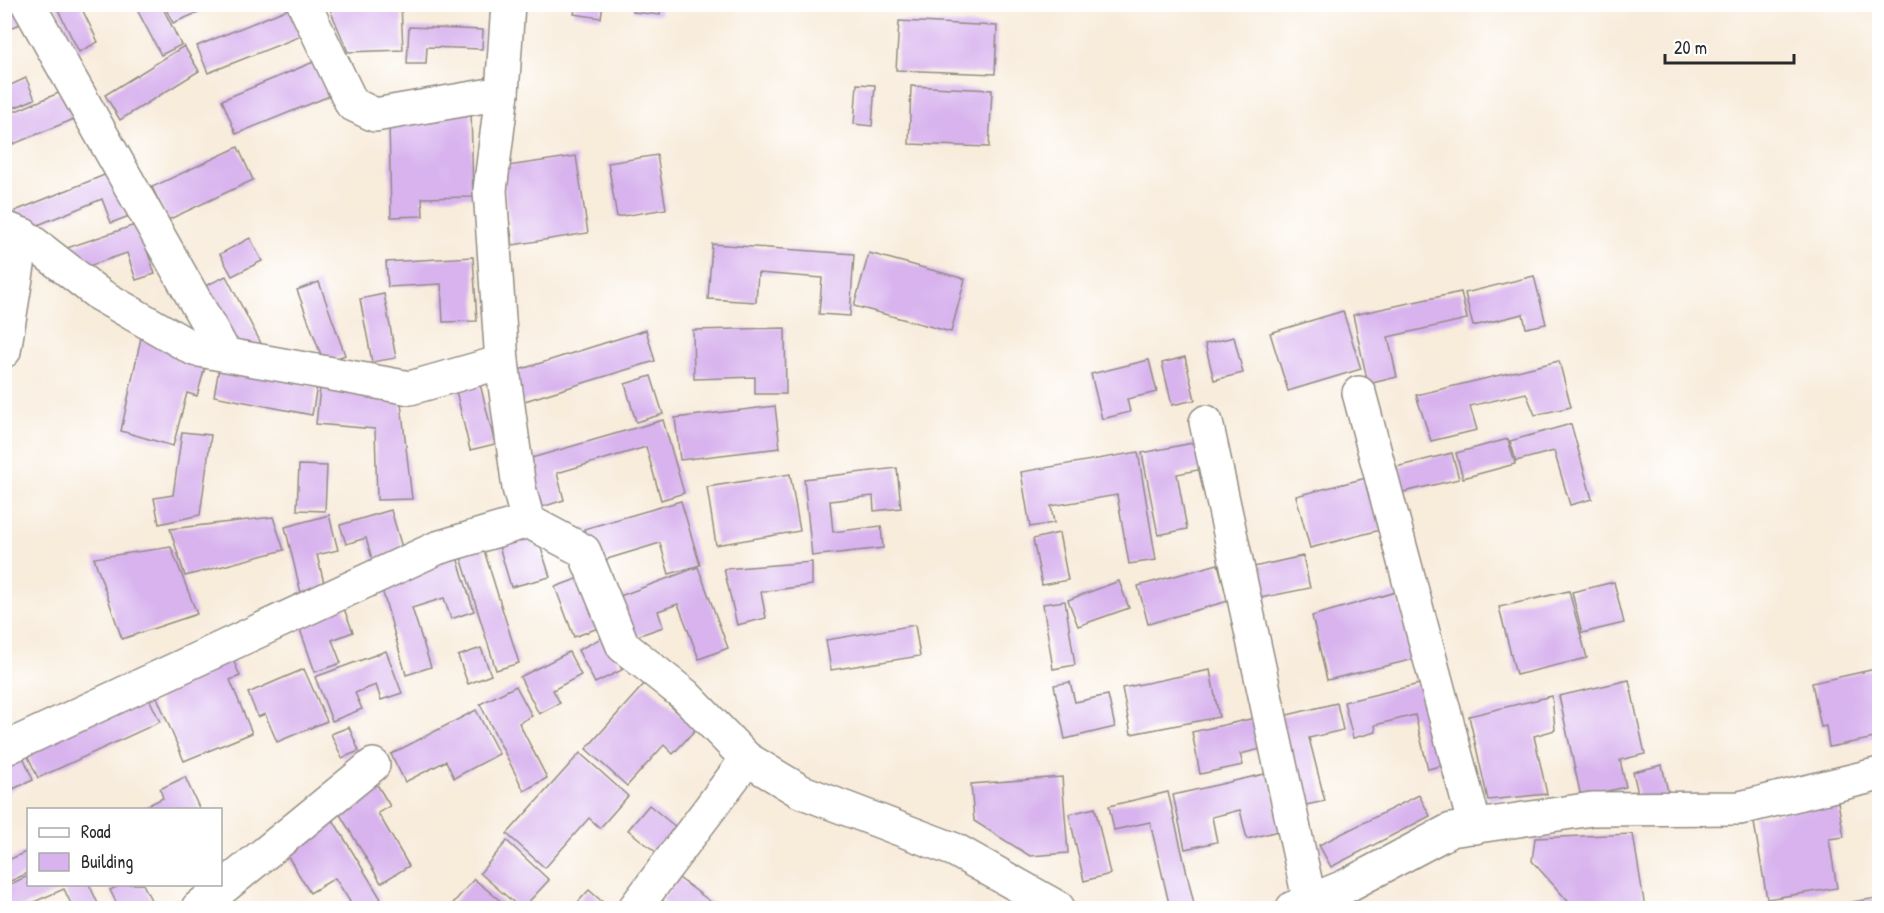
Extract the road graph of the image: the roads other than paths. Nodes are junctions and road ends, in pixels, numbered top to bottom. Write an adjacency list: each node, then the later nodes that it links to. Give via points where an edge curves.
1 (28, 4): 7 (street)
2 (304, 4): 4 (street, via 352,104 375,115)
3 (508, 4): 4 (street)
4 (502, 93): 8 (street, via 490,190)
5 (14, 232): 6 (street); 7 (street, via 100,295 194,349)
6 (4, 351)
7 (225, 354): 8 (street, via 410,388)
8 (502, 362): 11 (street, via 519,488)
9 (1359, 393): 16 (street)
10 (1206, 422): 17 (street)
11 (528, 521): 12 (street, via 437,548); 13 (street, via 584,551 622,646 685,695)
12 (4, 749)
13 (747, 759): 19 (street); 20 (street, via 800,791 955,850)
14 (373, 765): 18 (street)
15 (1879, 776): 16 (street, via 1740,807 1592,809)
16 (1475, 827): 17 (street, via 1451,830)
17 (1302, 906)
18 (198, 909)
19 (635, 909)
20 (1058, 909)

